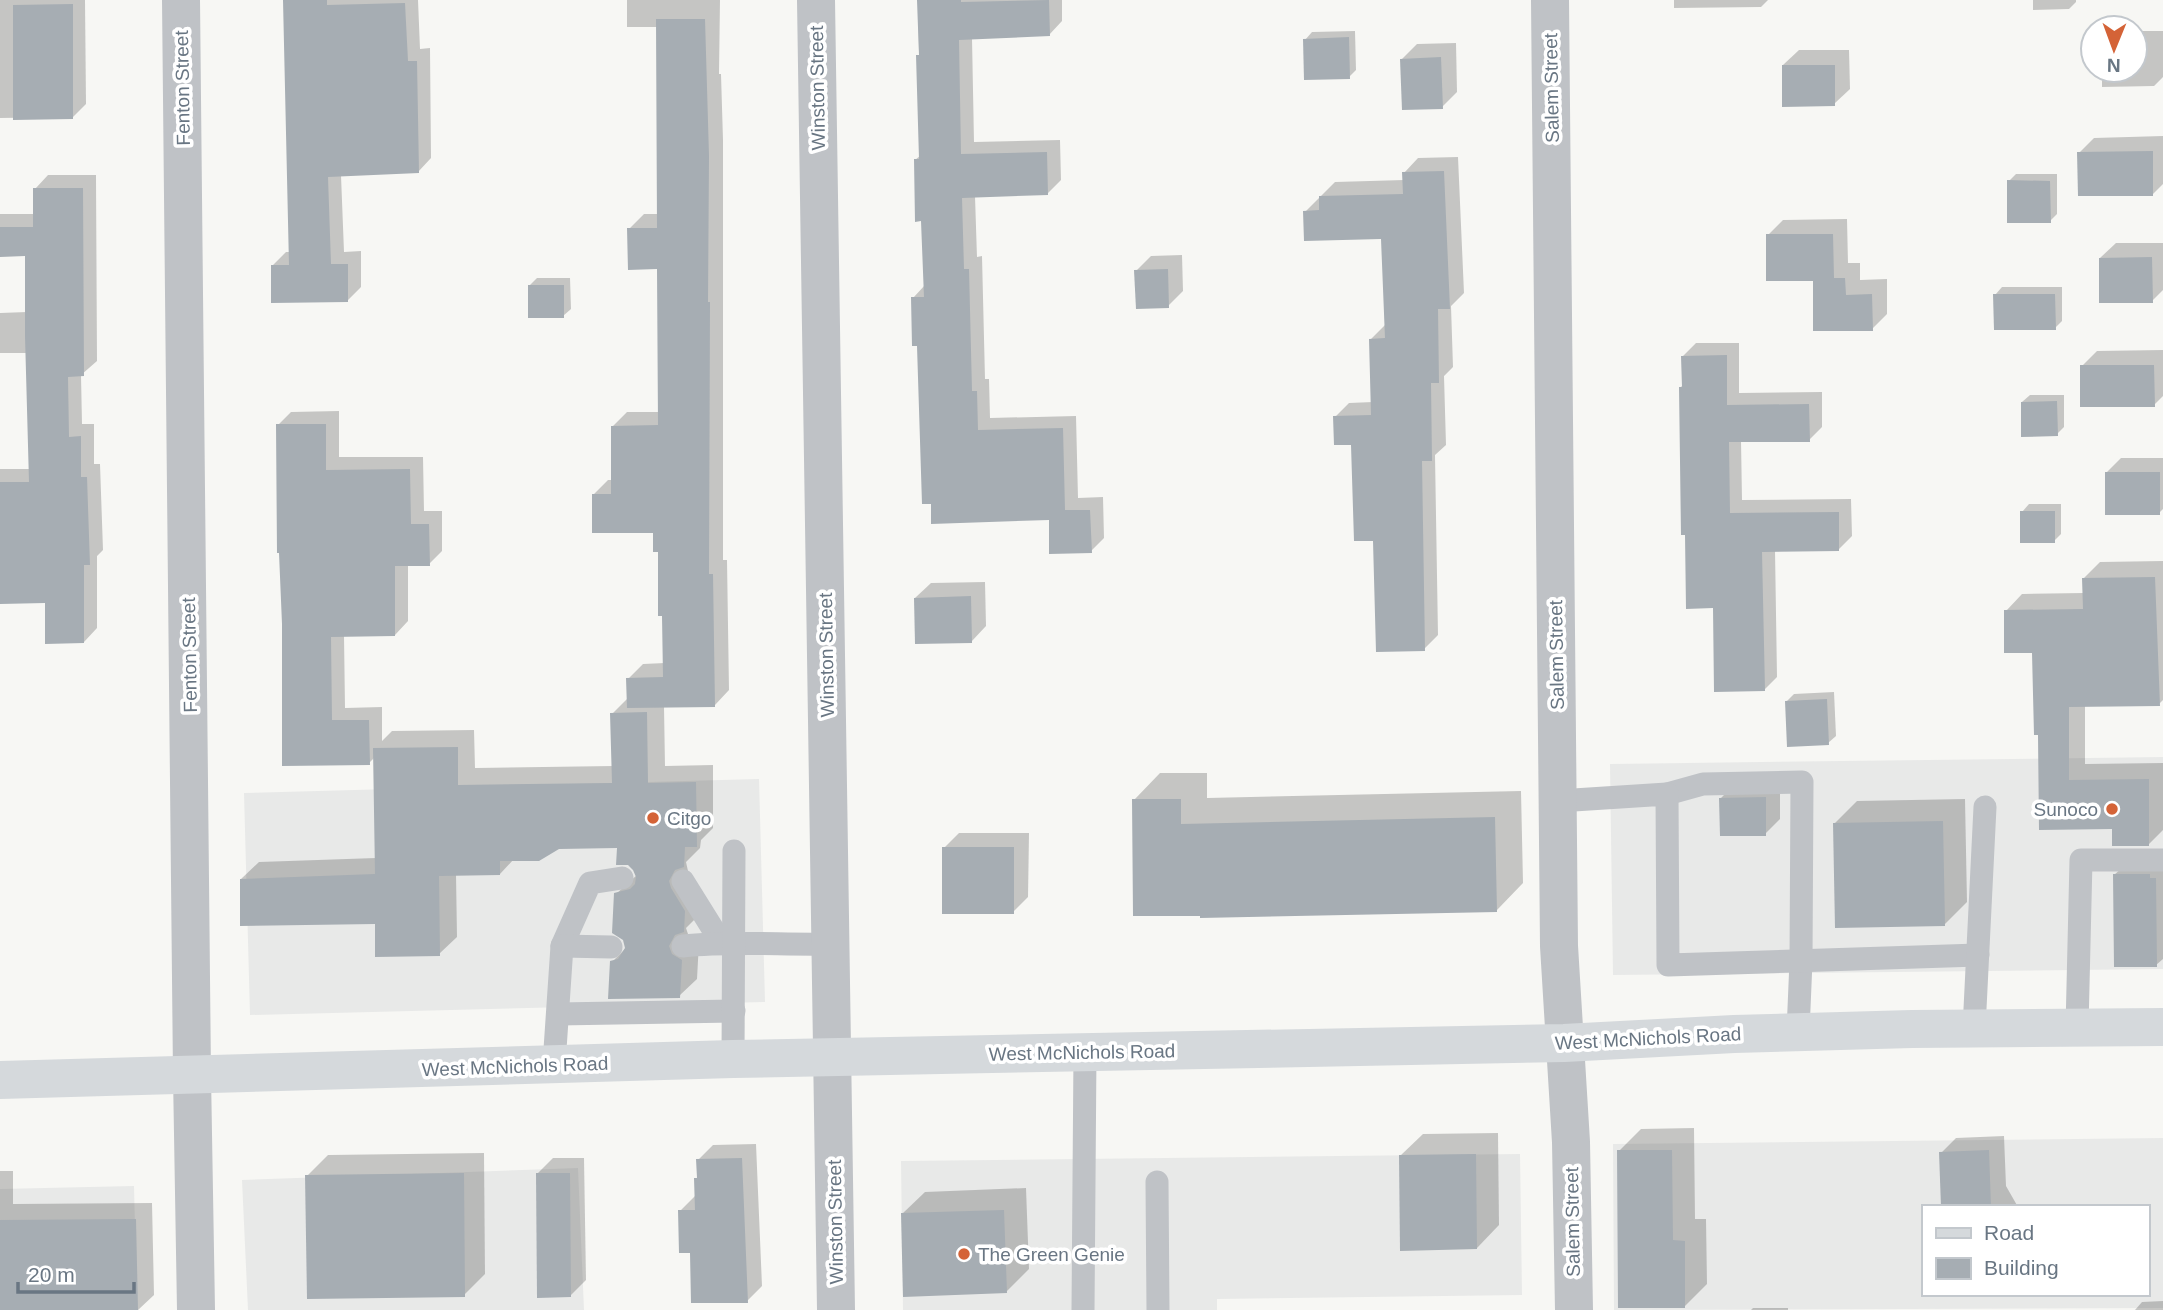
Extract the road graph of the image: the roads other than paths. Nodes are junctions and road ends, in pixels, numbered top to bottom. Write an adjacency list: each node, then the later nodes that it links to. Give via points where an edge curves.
1 (181, 0): 29 (street, Fenton Street)
2 (816, 0): 12 (street, Winston Street)
3 (1550, 0): 5 (street, Salem Street)
4 (1667, 794): 5 (lane); 17 (lane, via 1668,965); 17 (lane, via 1703,784 1802,782)
5 (1558, 802): 24 (street, Salem Street)
6 (1985, 807): 16 (lane)
7 (734, 851): 11 (lane)
8 (2163, 860): 22 (lane, via 2081,860)
9 (622, 878): 13 (lane, via 590,883)
10 (683, 881): 11 (lane)
11 (728, 942): 12 (lane); 14 (lane); 18 (lane)
12 (830, 944): 26 (street, Winston Street)
13 (562, 946): 15 (lane); 19 (lane)
14 (683, 946)
15 (611, 947)
16 (1978, 955): 17 (lane); 21 (lane)
17 (1801, 961): 23 (lane)
18 (734, 1011): 19 (lane); 27 (lane)
19 (558, 1014): 28 (lane)
20 (2163, 1027): 22 (main road, West McNichols Road)
21 (1974, 1028): 22 (main road, West McNichols Road); 23 (main road, West McNichols Road)
22 (2077, 1028)
23 (1798, 1032): 24 (main road, West McNichols Road)
24 (1564, 1043): 25 (main road, West McNichols Road); 36 (street, Salem Street)
25 (1085, 1052): 26 (main road, West McNichols Road); 34 (lane)
26 (832, 1058): 27 (main road, West McNichols Road); 33 (street, Winston Street)
27 (733, 1059): 28 (main road, West McNichols Road)
28 (554, 1065): 29 (main road, West McNichols Road)
29 (192, 1075): 30 (main road, West McNichols Road); 32 (street, Fenton Street)
30 (0, 1080)
31 (1157, 1182): 35 (lane)
32 (196, 1310)
33 (836, 1310)
34 (1083, 1310)
35 (1158, 1310)
36 (1574, 1310)

